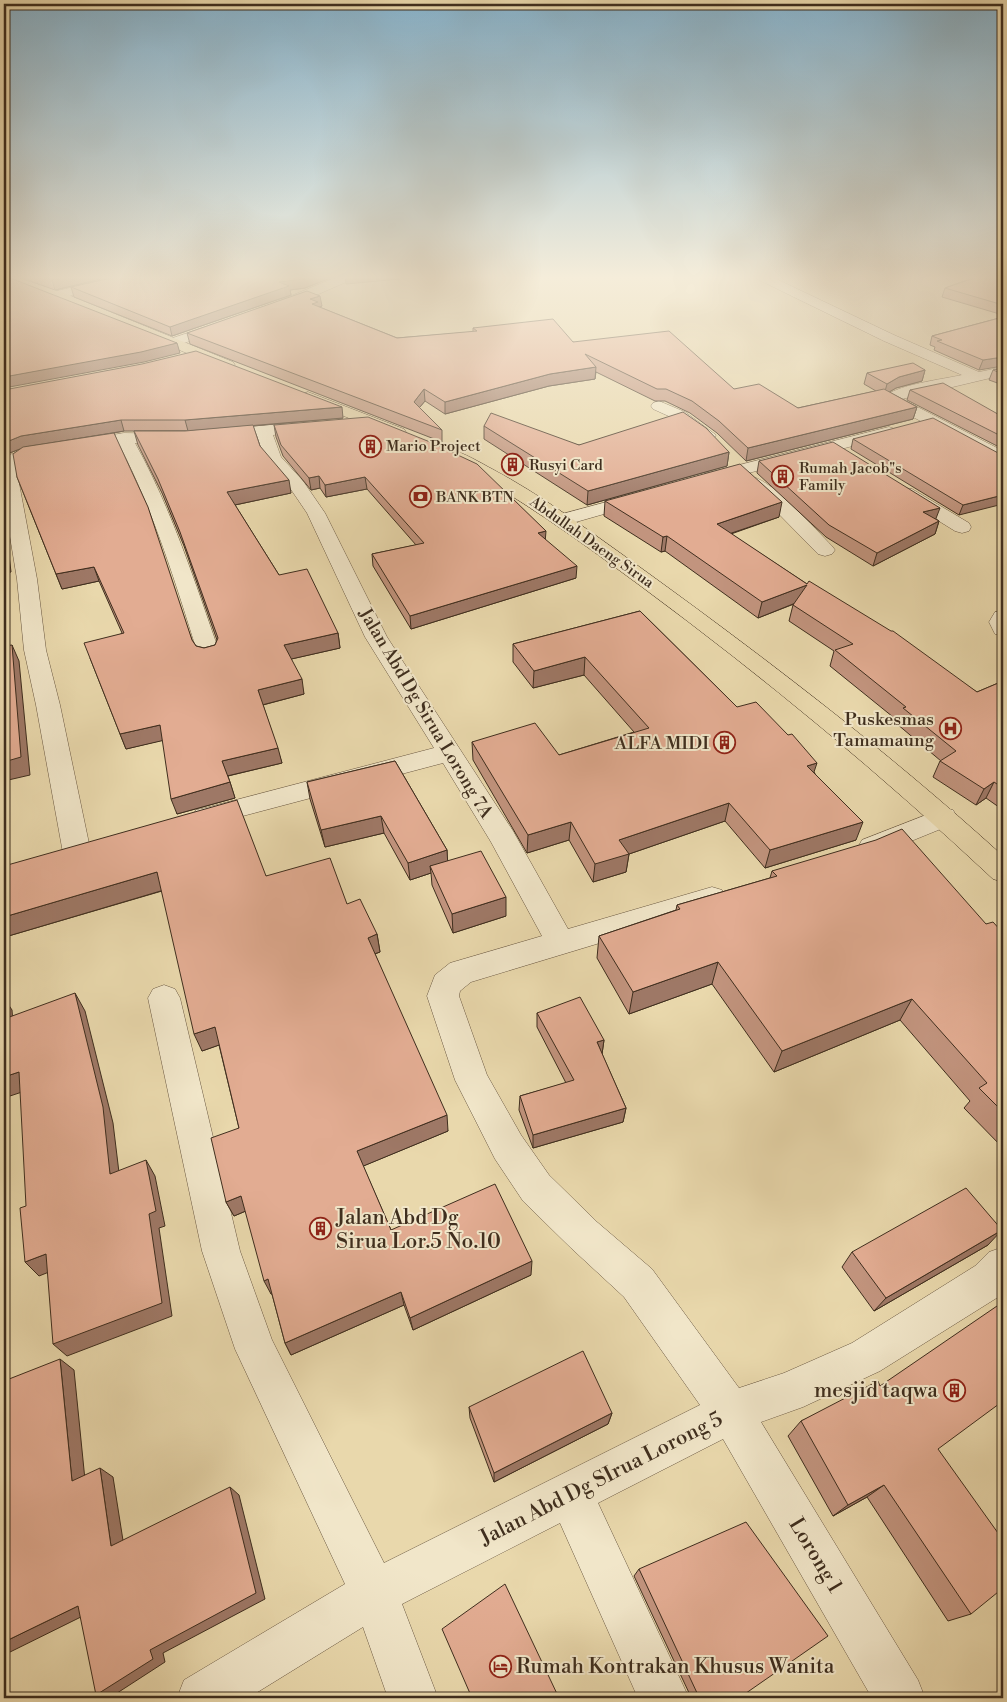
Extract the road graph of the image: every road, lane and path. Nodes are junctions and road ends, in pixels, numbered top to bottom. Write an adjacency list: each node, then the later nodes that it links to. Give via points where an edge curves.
1 (203, 355): 3 (main road)
2 (938, 355): 4 (street)
3 (248, 374)
4 (990, 374): 7 (street, via 890,398)
5 (294, 391): 8 (main road, Abdullah Daeng Sirua)
6 (659, 406): 13 (street, via 679,415)
7 (932, 421): 14 (street); 17 (street)
8 (375, 422): 9 (street); 22 (main road, Abdullah Daeng Sirua, via 495,477)
9 (263, 431): 10 (street); 30 (street, Jalan Abd Dg Sirua Lorong 7A, via 273,458 297,485 316,514 376,637)
10 (207, 436)
11 (124, 438): 12 (street); 27 (street, via 21,456 7,466 19,580); 28 (street, via 147,481 173,545)
12 (188, 438)
13 (717, 444)
14 (833, 447): 16 (street); 18 (street)
15 (730, 456): 18 (street)
16 (849, 457)
17 (1003, 458)
18 (742, 469): 20 (street); 24 (street)
19 (889, 482): 23 (street)
20 (695, 483)
21 (657, 493): 22 (street)
22 (562, 520): 31 (main road, Abdullah Daeng Sirua, via 754,661)
23 (962, 527)
24 (825, 550)
25 (1003, 617): 26 (street, via 1000,622)
26 (1003, 629)
27 (35, 650): 29 (street); 34 (street, via 87,850)
28 (208, 654)
29 (12, 655)
30 (448, 753): 32 (street); 37 (street, Jalan Abd Dg Sirua Lorong 7A, via 503,838)
31 (944, 817): 33 (street); 35 (main road, Abdullah Daeng Sirua)
32 (181, 824)
33 (846, 857)
34 (50, 861)
35 (1003, 872)
36 (732, 891): 37 (street, Lorong 1)
37 (561, 943): 40 (street, Lorong 1, via 461,972 446,984 444,996 472,1080 508,1147 536,1188 638,1283)
38 (164, 998): 42 (street, via 221,1251 255,1349)
39 (998, 1280): 40 (street, Jalan Abd Dg SIrua Lorong 5, via 866,1357 788,1392)
40 (731, 1412): 41 (street, Jalan Abd Dg SIrua Lorong 5); 46 (street, Lorong 1)
41 (568, 1494): 42 (street, Jalan Abd Dg SIrua Lorong 5); 45 (street, via 589,1532)
42 (374, 1593): 43 (street, Jalan Abd Dg SIrua Lorong 5); 44 (street)
43 (202, 1698)
44 (414, 1698)
45 (664, 1698)
46 (900, 1698)

